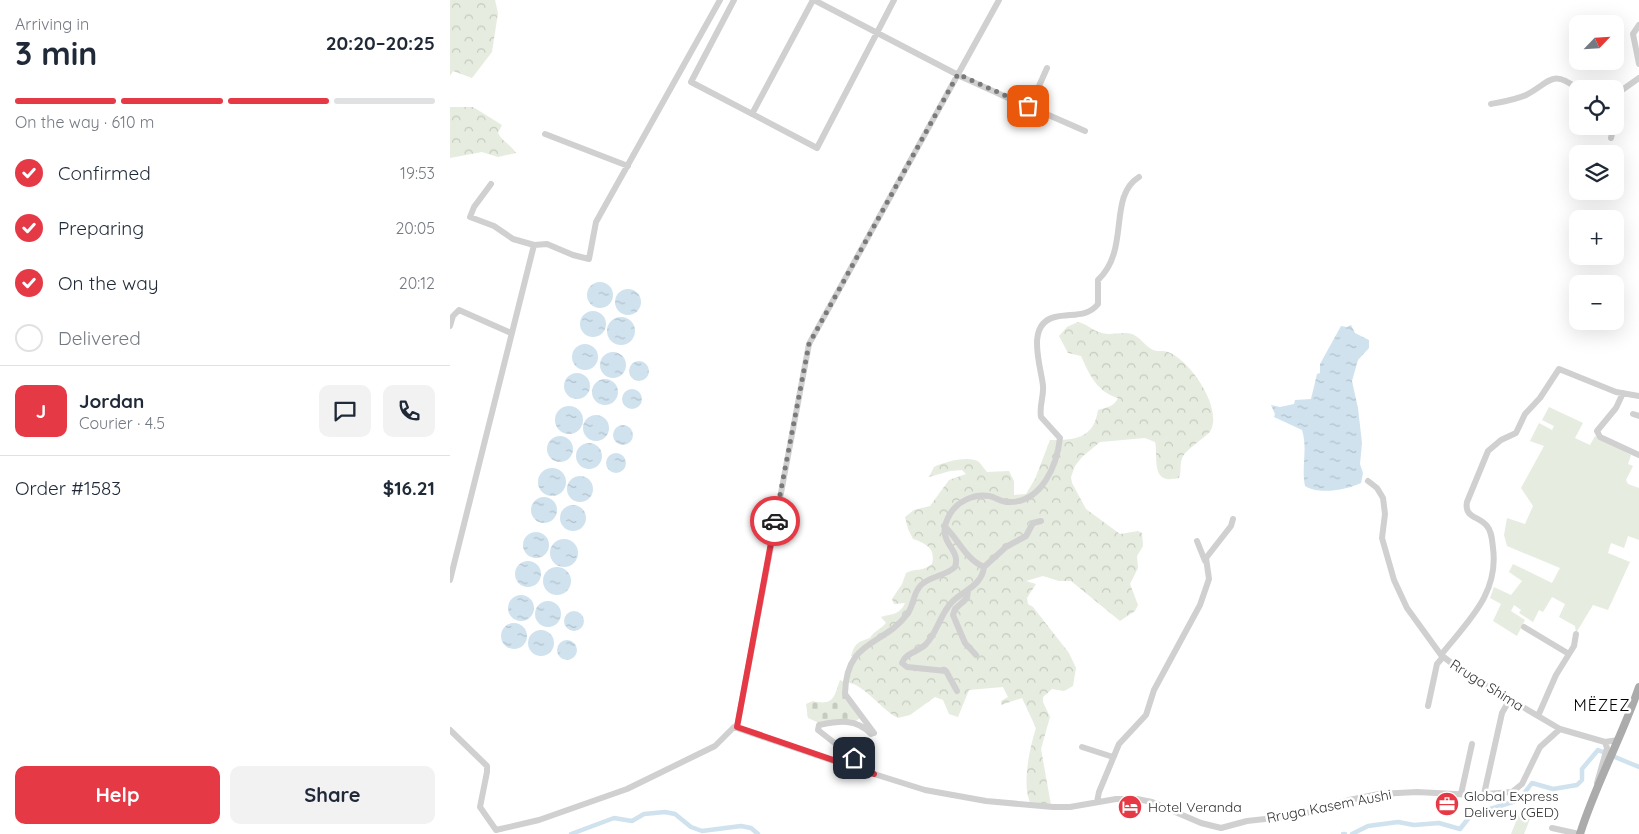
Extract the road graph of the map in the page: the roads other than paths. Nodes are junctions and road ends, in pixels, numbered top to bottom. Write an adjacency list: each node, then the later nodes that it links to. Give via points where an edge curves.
1 (720, 0): 21 (street)
2 (734, 0): 16 (street, via 690,82)
3 (814, 0): 7 (street); 16 (street)
4 (894, 0): 7 (street)
5 (999, 0): 10 (street)
6 (1639, 25): 8 (street, via 1633,34)
7 (877, 33): 10 (street); 16 (street, via 817,148)
8 (1639, 64)
9 (1048, 68): 15 (street)
10 (958, 74): 15 (street); 49 (street, via 809,344)
11 (1639, 78): 13 (street)
12 (1569, 82): 14 (street, via 1565,79 1548,80 1526,94)
13 (1624, 89)
14 (1491, 104)
15 (1028, 106): 17 (street)
16 (752, 114)
17 (1085, 131)
18 (545, 134): 21 (street)
19 (1612, 135): 20 (street)
20 (1611, 138)
21 (628, 166): 24 (street, via 596,222 589,259 547,244)
22 (1139, 177): 33 (street, via 1124,193 1120,235 1110,267 1098,280 1098,304 1085,314 1054,317 1047,321 1038,335 1044,387 1041,416 1060,441 1041,489 1009,503 991,496 973,496 955,508)
23 (491, 184): 24 (street, via 470,217 494,226 513,239)
24 (534, 245): 26 (street)
25 (450, 326): 26 (street, via 459,310)
26 (511, 333): 37 (street)
27 (1622, 393): 28 (street); 29 (street, via 1619,403 1597,431 1600,437); 43 (street, via 1559,369 1525,414 1516,433 1488,451 1467,502 1468,513 1484,523 1491,534 1494,553 1492,582 1478,608)
28 (1639, 396)
29 (1639, 455)
30 (1368, 481): 43 (street, Rruga Shima, via 1383,498 1382,538 1394,580 1408,608)
31 (1234, 519): 35 (street)
32 (1040, 521): 36 (street, via 1033,523 1026,536 1006,547)
33 (944, 526): 36 (street, via 967,554); 58 (street, Rruga Kasem Aushi, via 944,536 955,556 954,567 921,585 903,619 867,644 853,660 845,694 874,733 846,721 816,728)
34 (1196, 541): 35 (street)
35 (1206, 562): 57 (street, via 1209,579 1200,605 1154,690 1146,715 1118,744)
36 (984, 567): 38 (street, via 976,584)
37 (450, 580)
38 (968, 590): 42 (street, via 967,598 953,614 965,643); 45 (street, via 945,611 927,644 907,656 902,663 907,667 946,670)
39 (1524, 627): 41 (street)
40 (1576, 634): 41 (street)
41 (1569, 654): 48 (street)
42 (976, 655)
43 (1442, 656): 46 (street, Rruga Shima); 47 (street, via 1437,664)
44 (1639, 687): 52 (main road)
45 (957, 691)
46 (1510, 699): 48 (street, Rruga Shima); 60 (street, via 1502,713)
47 (1428, 706)
48 (1538, 716): 50 (street, Rruga Shima)
49 (737, 727): 58 (street); 63 (street, via 715,746 627,790 539,820)
50 (1560, 729): 53 (street, Rruga Shima); 60 (street, Rruga Kasem Aushi, via 1540,746 1517,789)
51 (450, 730): 63 (street, via 486,766 488,772 480,807)
52 (1618, 740): 53 (street, Rruga Shima); 56 (main road)
53 (1605, 742): 56 (street)
54 (1472, 744): 59 (street)
55 (1082, 748): 57 (street)
56 (1609, 753): 64 (main road)
57 (1113, 757): 61 (street)
58 (874, 774): 61 (street, Rruga Kasem Aushi, via 925,790 986,801 1053,807)
59 (1461, 794): 60 (street, Rruga Kasem Aushi); 61 (street, Rruga Kasem Aushi, via 1379,794 1300,815 1246,821 1222,828 1141,799)
60 (1484, 794)
61 (1097, 802)
62 (1552, 828): 64 (street)
63 (496, 830)
64 (1579, 834)

